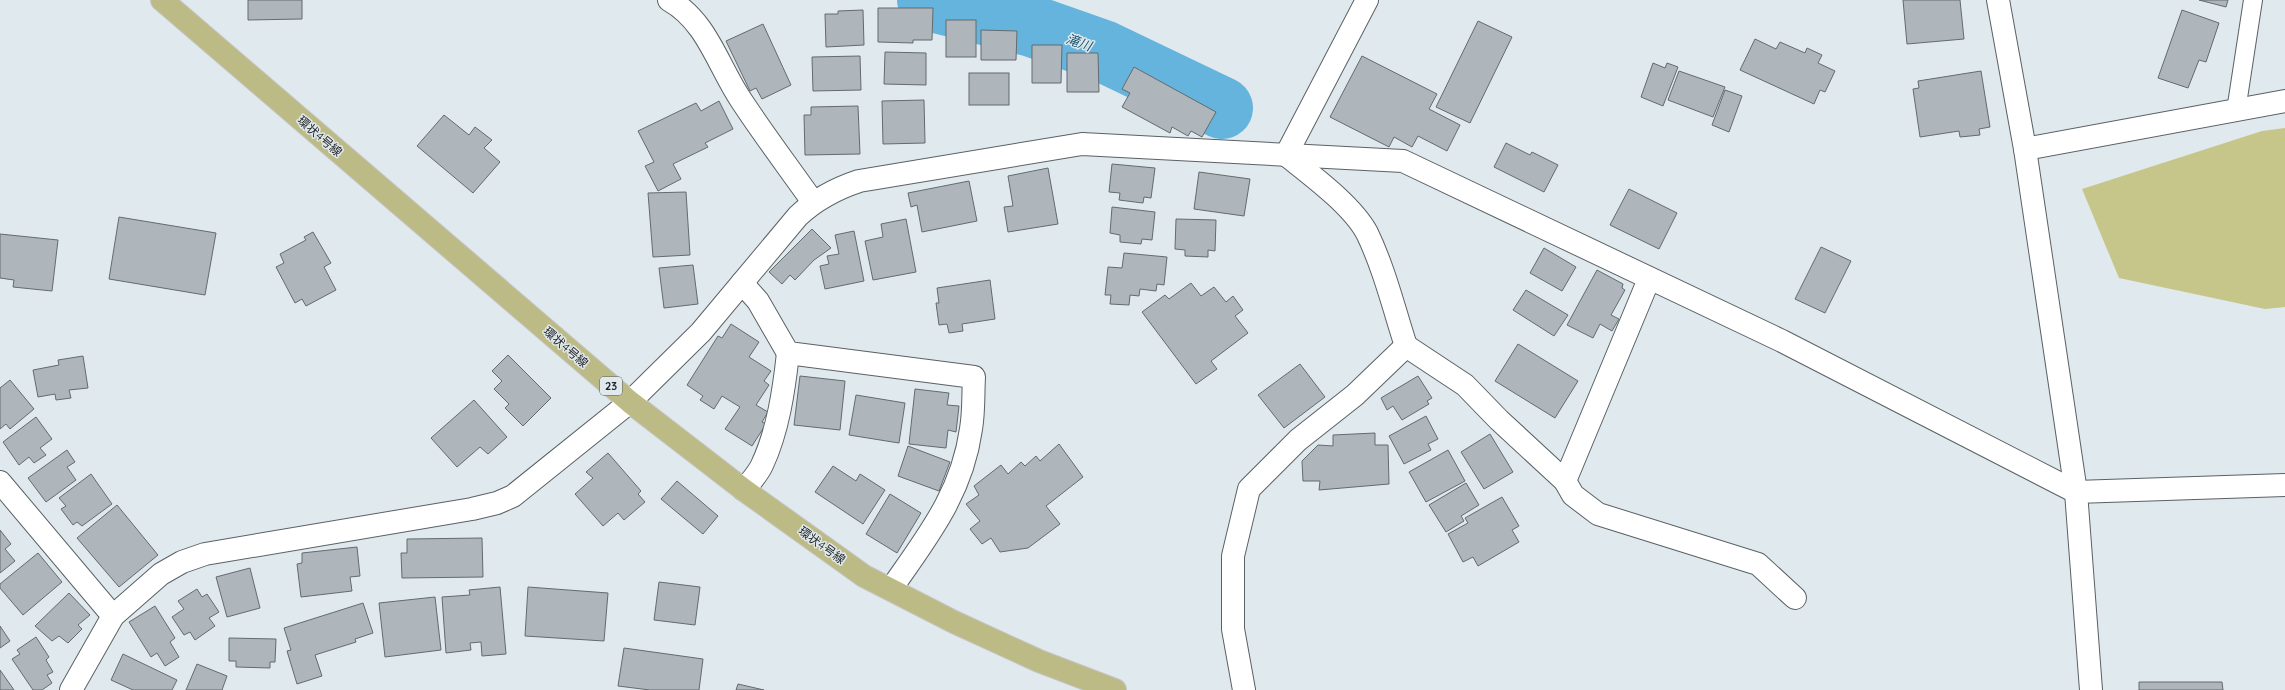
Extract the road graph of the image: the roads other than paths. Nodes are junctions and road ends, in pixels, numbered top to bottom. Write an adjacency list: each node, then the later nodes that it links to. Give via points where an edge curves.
1 (162, 0): 15 (main road, 環状4号線 / 23)
2 (669, 0): 10 (street, via 700,28 740,99)
3 (1367, 0): 9 (street)
4 (1998, 0): 8 (street)
5 (2253, 0): 7 (lane)
6 (2285, 101): 7 (street)
7 (2236, 110): 8 (street)
8 (2025, 149): 20 (street)
9 (1286, 155): 10 (street, via 1082,144 859,181 836,189); 11 (street, via 1403,161); 13 (street, via 1338,197 1366,232 1385,280)
10 (813, 202): 12 (street)
11 (1649, 278): 16 (street); 20 (street, via 1789,345)
12 (742, 283): 14 (street, via 758,301); 15 (street, via 701,332)
13 (1406, 346): 16 (street, via 1465,385); 26 (street, via 1355,395 1298,440 1249,489 1233,556 1233,629)
14 (788, 353): 19 (street, via 785,379 770,442 762,465); 21 (street, via 974,377 971,429 960,476 942,515)
15 (630, 402): 19 (main road, 環状4号線 / 23); 23 (street, via 527,486 502,501 472,509 205,554 182,562 161,574)
16 (1565, 481): 22 (street, via 1573,495 1598,514 1758,564)
17 (0, 482): 23 (street)
18 (2285, 485): 20 (street)
19 (744, 490): 21 (main road, 環状4号線 / 23, via 864,576)
20 (2076, 492): 27 (street)
21 (891, 589): 25 (main road, 環状4号線 / 23, via 954,622 1039,661)
22 (1795, 598)
23 (113, 616): 24 (street)
24 (71, 690)
25 (1115, 690)
26 (1244, 690)
27 (2091, 690)

